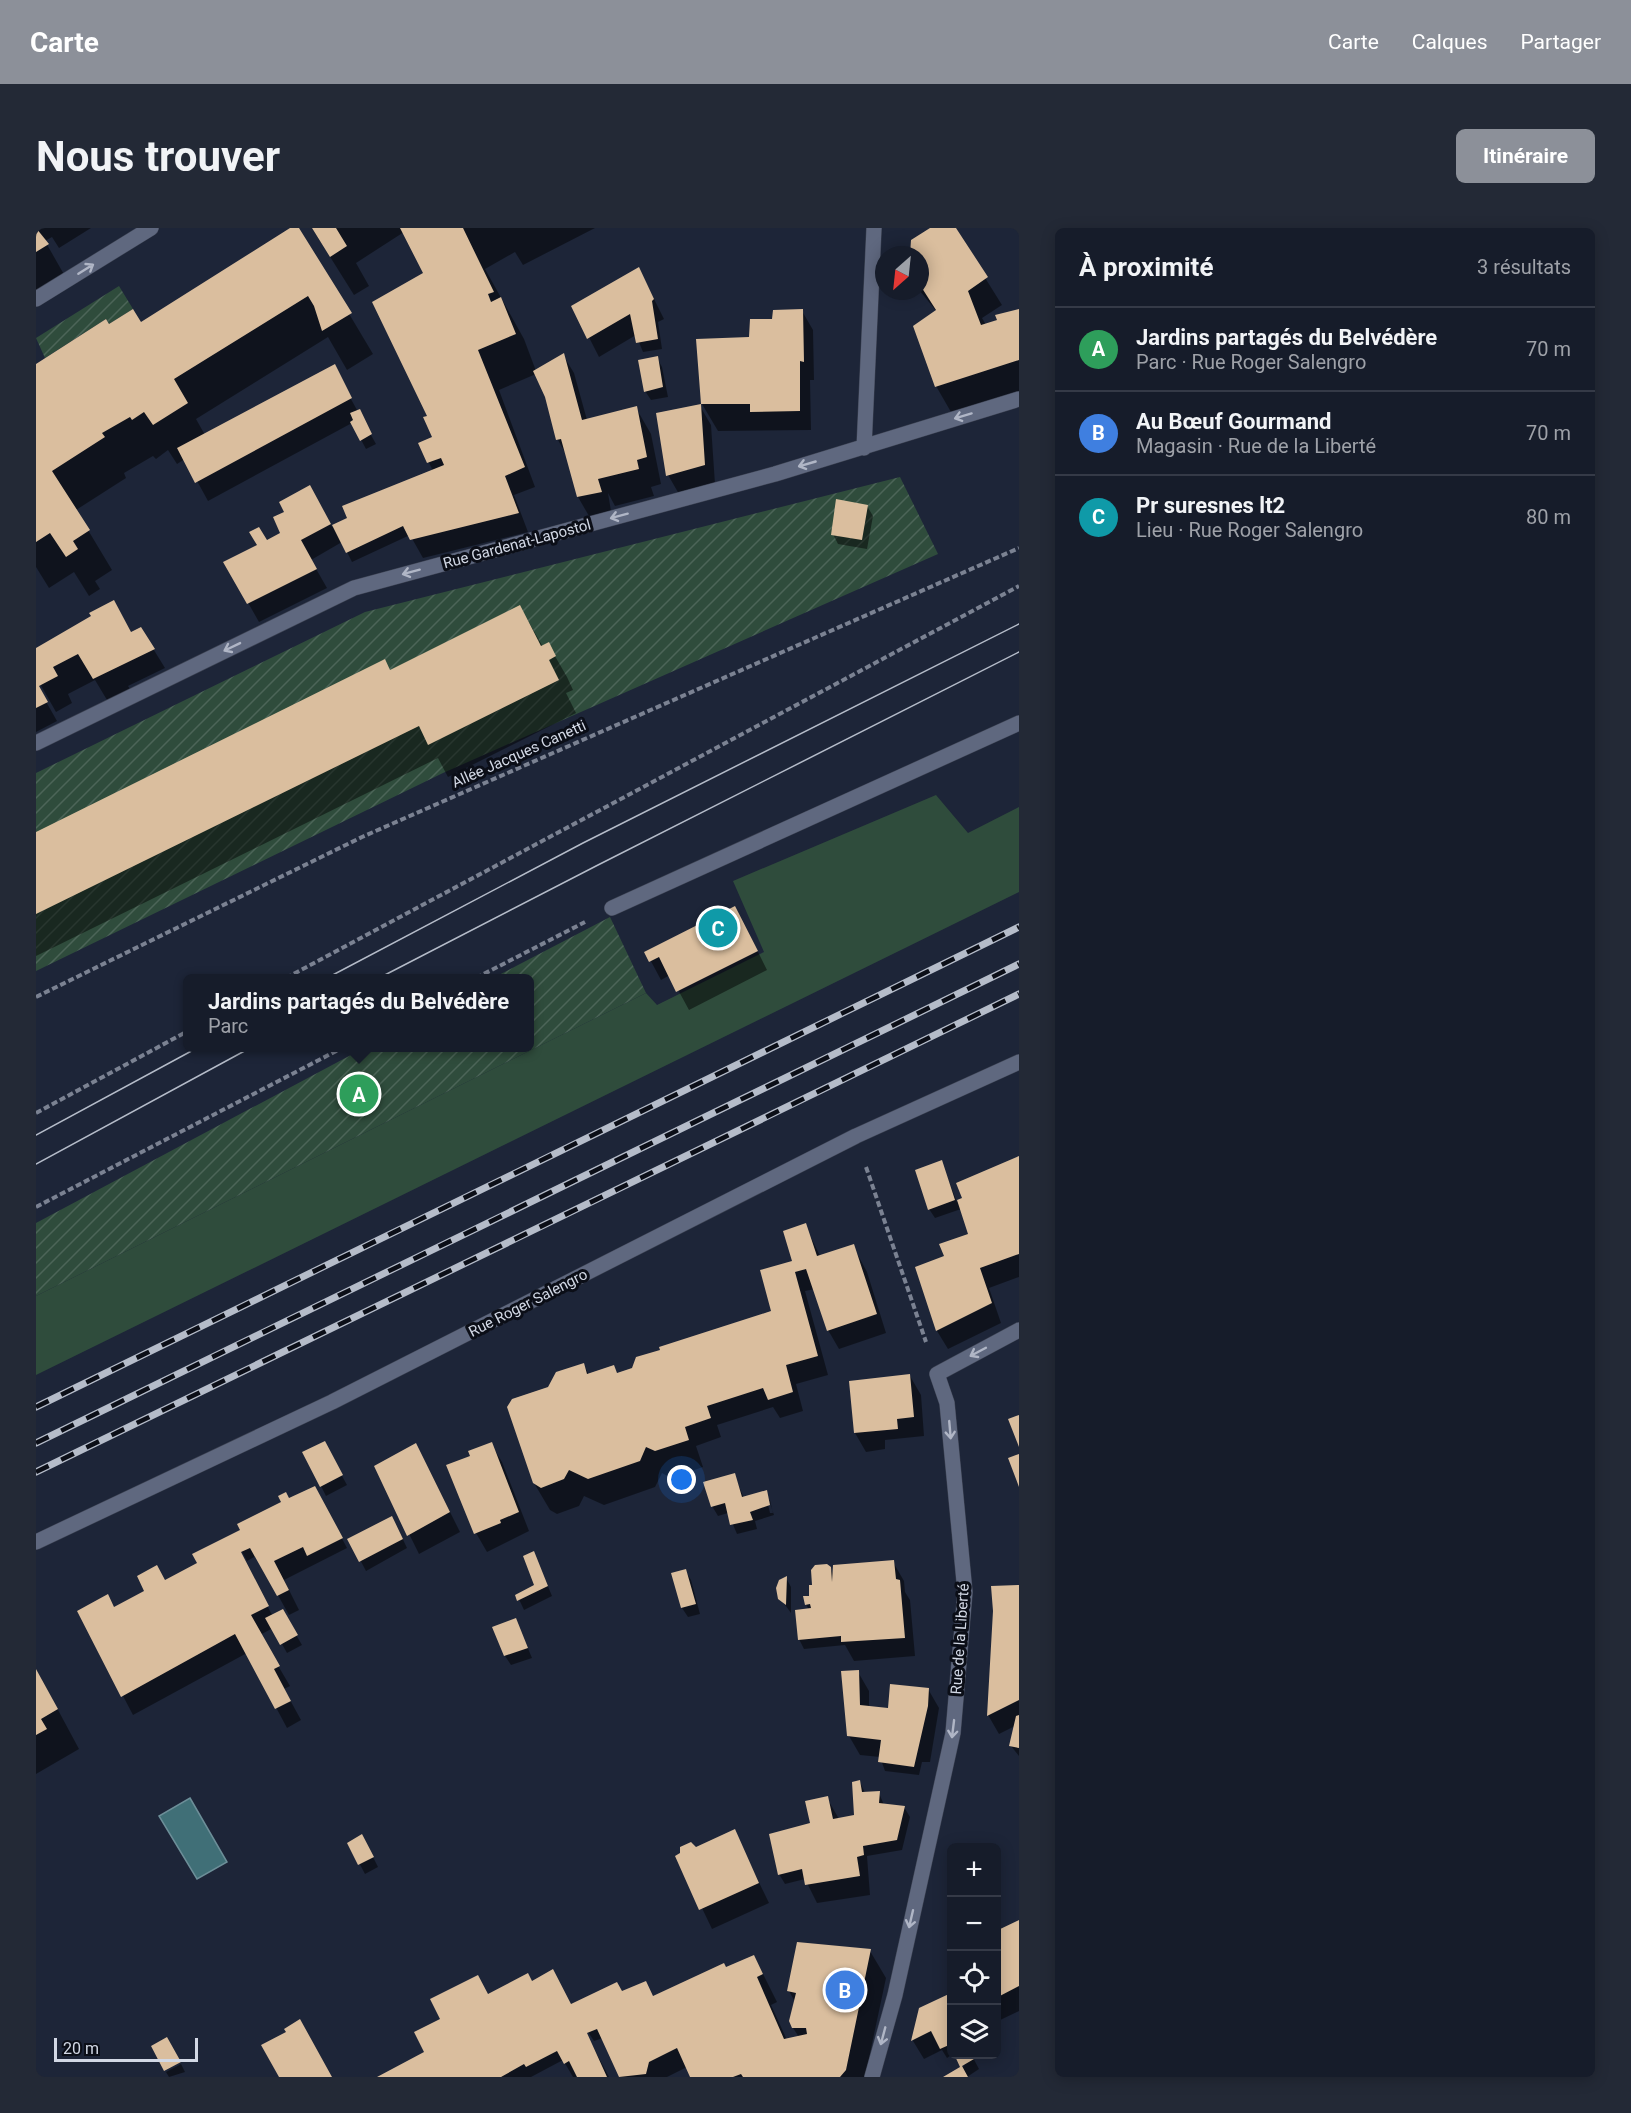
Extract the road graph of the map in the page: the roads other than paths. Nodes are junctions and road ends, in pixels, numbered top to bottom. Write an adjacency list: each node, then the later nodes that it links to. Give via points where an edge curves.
1 (150, 228): 3 (street, one-way to 1)
2 (874, 228): 5 (street)
3 (36, 300)
4 (1019, 399): 5 (street, Rue Gardenat-Lapostol, one-way to 5)
5 (864, 448): 7 (street, Rue Gardenat-Lapostol, one-way to 7, via 354,588)
6 (1019, 723): 8 (street)
7 (36, 743)
8 (612, 908)
9 (1019, 1062): 11 (street, Rue Roger Salengro, via 856,1136 332,1402)
10 (1019, 1330): 12 (street, Rue de la Liberté, one-way to 12, via 937,1374 947,1403 965,1592 953,1733 895,1995)
11 (36, 1542)
12 (872, 2077)

